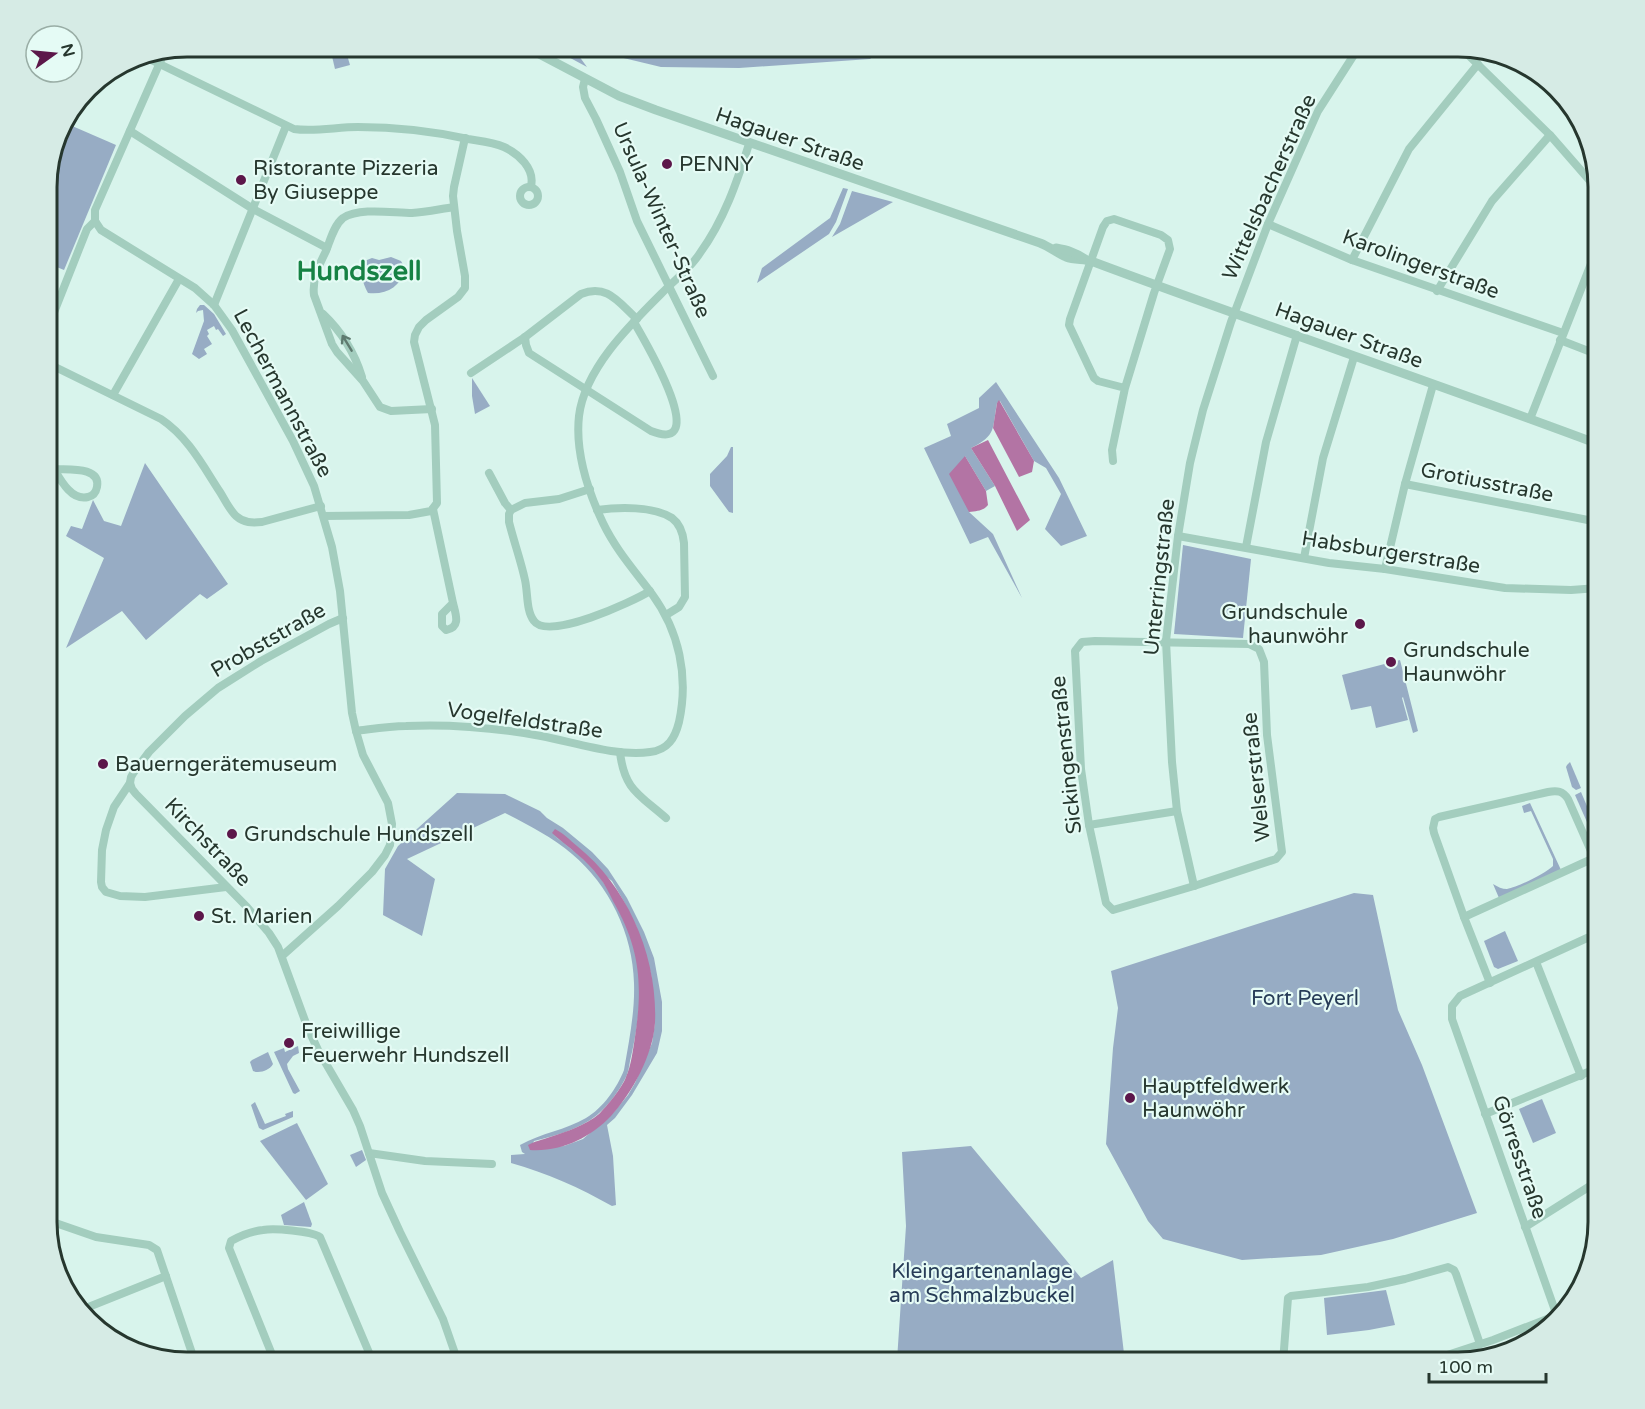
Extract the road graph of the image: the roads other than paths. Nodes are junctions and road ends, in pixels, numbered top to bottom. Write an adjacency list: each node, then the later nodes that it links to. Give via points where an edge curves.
1 (546, 57): 8 (street, Hagauer Straße)
2 (1352, 57): 19 (street, Wittelsbacherstraße, via 1318,111)
3 (1471, 58): 7 (street)
4 (161, 59): 6 (street)
5 (154, 61): 6 (street)
6 (159, 63): 9 (street); 10 (street)
7 (1478, 64): 11 (street); 22 (street, via 1409,149)
8 (585, 79): 13 (street, Hagauer Straße, via 619,96); 26 (street, Ursula-Winter-Straße, via 585,98)
9 (286, 126): 12 (street, via 303,130 392,127); 17 (street)
10 (130, 131): 17 (street); 18 (street, via 95,210)
11 (1550, 135): 14 (street); 27 (street, via 1492,201)
12 (465, 138): 15 (street, via 497,144 512,152 528,168); 16 (street, via 454,187)
13 (749, 144): 21 (street, Hagauer Straße, via 1051,247 1066,256); 26 (street, via 716,229 687,270)
14 (1587, 177)
15 (531, 186)
16 (454, 207): 20 (street, via 354,214 339,223); 46 (street, via 465,288 426,320 415,335)
17 (253, 209): 20 (street); 29 (street)
18 (95, 221): 24 (street, Lechermannstraße, via 100,230); 28 (street, via 87,229)
19 (1268, 224): 22 (street, Karolingerstraße); 31 (street, Wittelsbacherstraße)
20 (327, 248): 30 (street, via 313,287)
21 (1089, 260): 25 (street, Hagauer Straße); 25 (street, via 1104,223 1111,219 1161,235 1168,240 1170,249); 43 (street, via 1069,328 1094,378)
22 (1352, 260): 27 (street, Karolingerstraße)
23 (1588, 276): 35 (street)
24 (179, 279): 29 (street, Lechermannstraße); 45 (street)
25 (1157, 285): 31 (street, Hagauer Straße); 43 (street)
26 (669, 286): 32 (street); 40 (street, Ursula-Winter-Straße)
27 (1437, 291): 35 (street, Karolingerstraße)
28 (57, 305)
29 (214, 305): 55 (street, Lechermannstraße, via 232,330 293,441)
30 (321, 311): 41 (street, one-way to 30, via 348,343); 41 (street, via 332,344)
31 (1234, 313): 33 (street, Hagauer Straße); 61 (street, Unterringstraße, via 1203,410)
32 (635, 320): 34 (street, via 609,294 590,290); 44 (street); 44 (street, via 666,385 677,419 675,429 664,435 651,431)
33 (1298, 335): 37 (street, Hagauer Straße); 62 (street, via 1266,442)
34 (525, 337): 39 (street); 44 (street, via 530,353)
35 (1562, 337): 36 (street, Karolingerstraße); 47 (street)
36 (1588, 350)
37 (1354, 357): 42 (street, Hagauer Straße); 63 (street, via 1323,458)
38 (57, 368): 45 (street)
39 (471, 373)
40 (713, 376)
41 (363, 381): 46 (street, via 385,410)
42 (1433, 385): 47 (street, Hagauer Straße); 53 (street)
43 (1125, 388): 49 (street)
44 (585, 390): 54 (street, via 579,427 581,456)
45 (113, 395): 55 (street, via 172,426 231,510 243,520 262,522)
46 (432, 409): 56 (street, via 437,493)
47 (1530, 418): 48 (street, Hagauer Straße)
48 (1588, 440)
49 (1113, 461)
50 (57, 468): 52 (street, via 90,474 98,483 95,493 86,497 72,493)
51 (489, 473): 57 (street)
52 (57, 476)
53 (1405, 483): 60 (street, Grotiusstraße); 64 (street)
54 (590, 489): 57 (street, via 559,499 525,503); 58 (street)
55 (321, 506): 59 (street, Lechermannstraße)
56 (433, 509): 59 (street, via 409,515); 67 (street)
57 (511, 510): 66 (street, via 509,522 532,618 541,627 596,616)
58 (597, 510): 66 (street, via 624,560); 68 (street, via 646,510 678,524 684,536 685,597 679,607)
59 (324, 516): 69 (street, Lechermannstraße, via 337,568)
60 (1588, 520)
61 (1178, 536): 62 (street, Habsburgerstraße); 70 (street, Unterringstraße)
62 (1245, 547): 63 (street, Habsburgerstraße)
63 (1304, 558): 64 (street, Habsburgerstraße)
64 (1385, 569): 65 (street, Habsburgerstraße, via 1505,588)
65 (1588, 589)
66 (650, 591): 68 (street)
67 (453, 603)
68 (666, 615): 72 (street, Vogelfeldstraße, via 682,666 683,698 678,729 671,742 660,750)
69 (343, 618): 71 (street, Lechermannstraße); 73 (street, Probststraße, via 218,688 155,746)
70 (1166, 642): 74 (street, Unterringstraße); 76 (street, Sickingenstraße, via 1095,640 1082,642 1075,651 1081,769); 79 (street, Welserstraße, via 1249,644 1259,649 1264,662 1268,745 1282,852 1276,859)
71 (356, 732): 72 (street, Vogelfeldstraße, via 403,726 453,726 540,736); 84 (street, Lechermannstraße, via 363,755 388,802 390,845 372,872)
72 (620, 752): 75 (street, via 628,784)
73 (130, 783): 80 (street, Kirchstraße, via 136,794); 80 (street, Probststraße, via 114,807 106,830 101,875 106,892 146,897)
74 (1177, 811): 76 (street); 79 (street, Unterringstraße)
75 (666, 818)
76 (1089, 825): 81 (street, Sickingenstraße, via 1106,903)
77 (1588, 844): 82 (street, via 1568,799 1558,791 1439,817 1433,822 1434,833)
78 (1588, 861): 82 (street)
79 (1194, 886): 81 (street, Welserstraße)
80 (226, 887): 84 (street, Kirchstraße, via 269,933)
81 (1113, 910)
82 (1464, 917): 86 (street)
83 (1588, 938): 85 (street)
84 (282, 956): 90 (street, Kirchstraße, via 314,1042 353,1110)
85 (1536, 962): 86 (street); 88 (street)
86 (1490, 983): 89 (street, Görresstraße, via 1460,996 1452,1006 1452,1019)
87 (1588, 1073): 88 (street)
88 (1581, 1076): 89 (street)
89 (1485, 1114): 94 (street, Görresstraße)
90 (369, 1153): 91 (street); 103 (street, Kirchstraße, via 390,1213 443,1319)
91 (492, 1164)
92 (1588, 1188): 94 (street)
93 (57, 1223): 95 (street, via 96,1237 154,1247)
94 (1525, 1227): 97 (street, Görresstraße)
95 (166, 1276): 96 (street); 100 (street)
96 (89, 1307)
97 (1554, 1310)
98 (1538, 1325): 99 (street)
99 (1480, 1344): 104 (street, via 1456,1274 1448,1267 1368,1287 1291,1296); 105 (street)
100 (192, 1352)
101 (271, 1352): 102 (street, via 229,1245 262,1230 320,1236)
102 (369, 1352)
103 (455, 1352)
104 (1284, 1352)
105 (1456, 1352)

